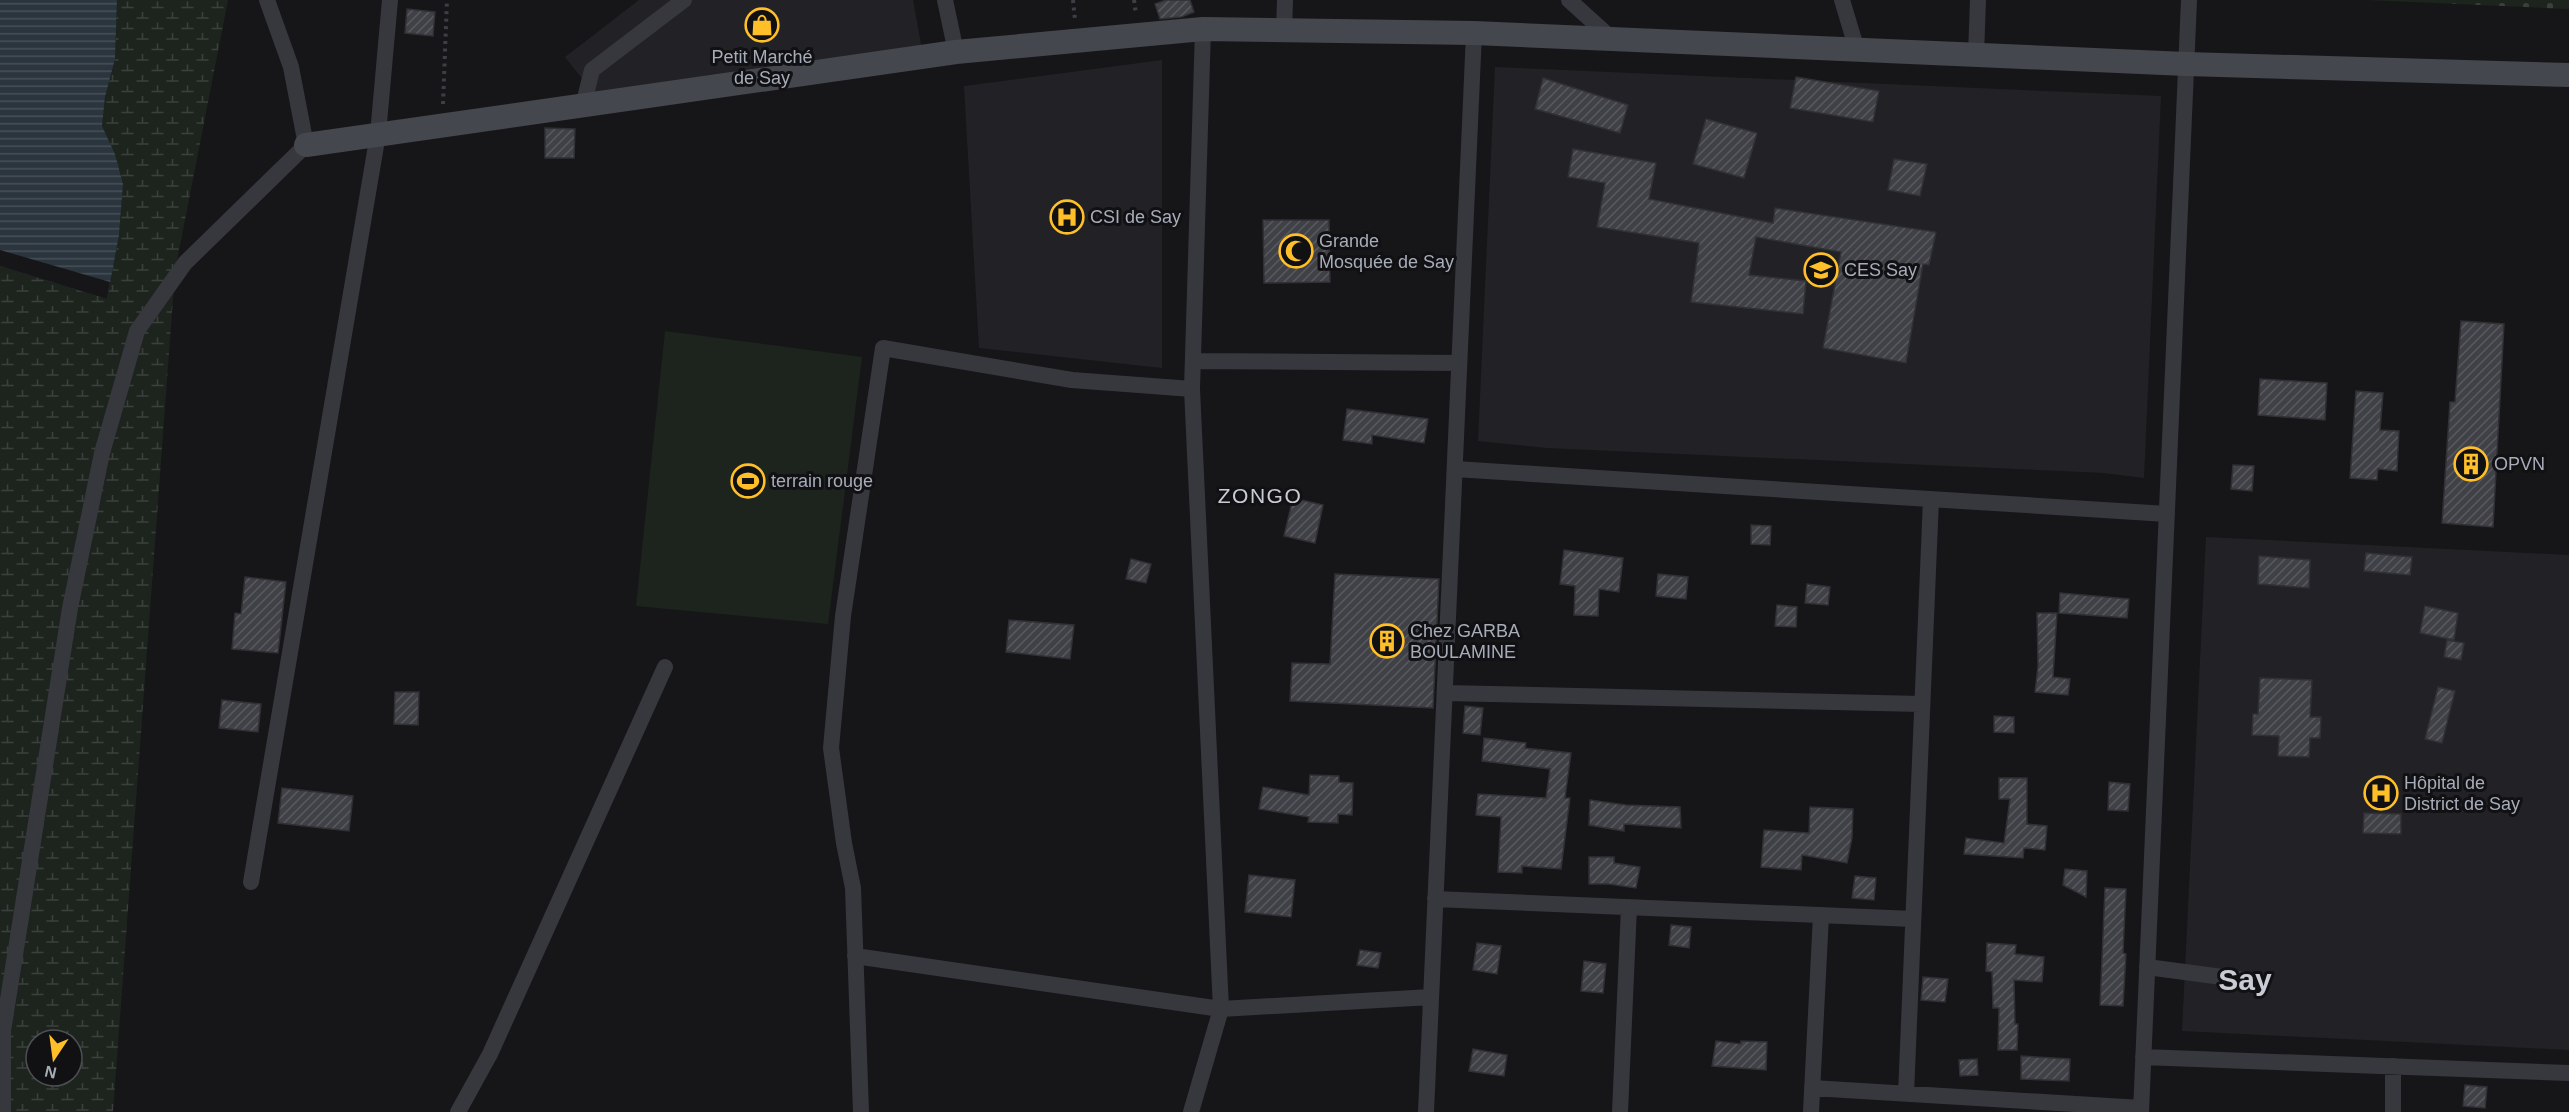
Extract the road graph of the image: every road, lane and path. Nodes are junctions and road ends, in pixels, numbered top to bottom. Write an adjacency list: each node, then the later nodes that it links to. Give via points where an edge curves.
1 (267, 0): 23 (street, via 291,67)
2 (390, 0): 22 (street)
3 (447, 0): 21 (path)
4 (684, 0): 20 (street, via 592,70)
5 (945, 0): 16 (street)
6 (1285, 0): 12 (street)
7 (1569, 0): 14 (street)
8 (1842, 0): 15 (street)
9 (1978, 0): 17 (street)
10 (2189, 0): 18 (street)
11 (1203, 29): 12 (street); 16 (street); 24 (street)
12 (1284, 31): 13 (street)
13 (1474, 33): 14 (street); 25 (street)
14 (1612, 39): 15 (street)
15 (1857, 50): 17 (street)
16 (956, 52): 20 (street)
17 (1976, 55): 18 (street)
18 (2186, 64): 19 (street); 29 (street)
19 (2569, 75)
20 (583, 106): 21 (street)
21 (442, 126): 22 (street)
22 (378, 135): 23 (street); 33 (street)
23 (306, 146): 49 (street, via 185,263 137,331 102,453 70,608 3,1032)
24 (1193, 361): 25 (street); 26 (street)
25 (1460, 363): 27 (street)
26 (1192, 389): 38 (street, via 1072,380 883,348 843,616 831,748 853,888); 42 (street)
27 (1455, 469): 28 (street); 31 (street)
28 (1931, 499): 29 (street); 32 (street)
29 (2167, 514): 39 (street)
30 (665, 667): 50 (street, via 490,1054)
31 (1445, 693): 32 (street); 34 (street)
32 (1922, 704): 37 (street)
33 (251, 882)
34 (1436, 899): 35 (street); 41 (street)
35 (1629, 907): 36 (street); 54 (street)
36 (1821, 915): 37 (street); 46 (street)
37 (1913, 919): 47 (street)
38 (855, 956): 42 (street); 51 (street)
39 (2147, 967): 40 (street); 43 (street)
40 (2245, 980)
41 (1431, 996): 42 (street); 53 (street)
42 (1221, 1009): 52 (street)
43 (2143, 1057): 44 (street); 48 (street)
44 (2393, 1066): 45 (street); 56 (street)
45 (2569, 1073)
46 (1812, 1088): 47 (street); 55 (street)
47 (1906, 1094): 48 (street)
48 (2141, 1110)
49 (3, 1112)
50 (458, 1112)
51 (861, 1112)
52 (1191, 1112)
53 (1426, 1112)
54 (1620, 1112)
55 (1811, 1112)
56 (2393, 1112)

